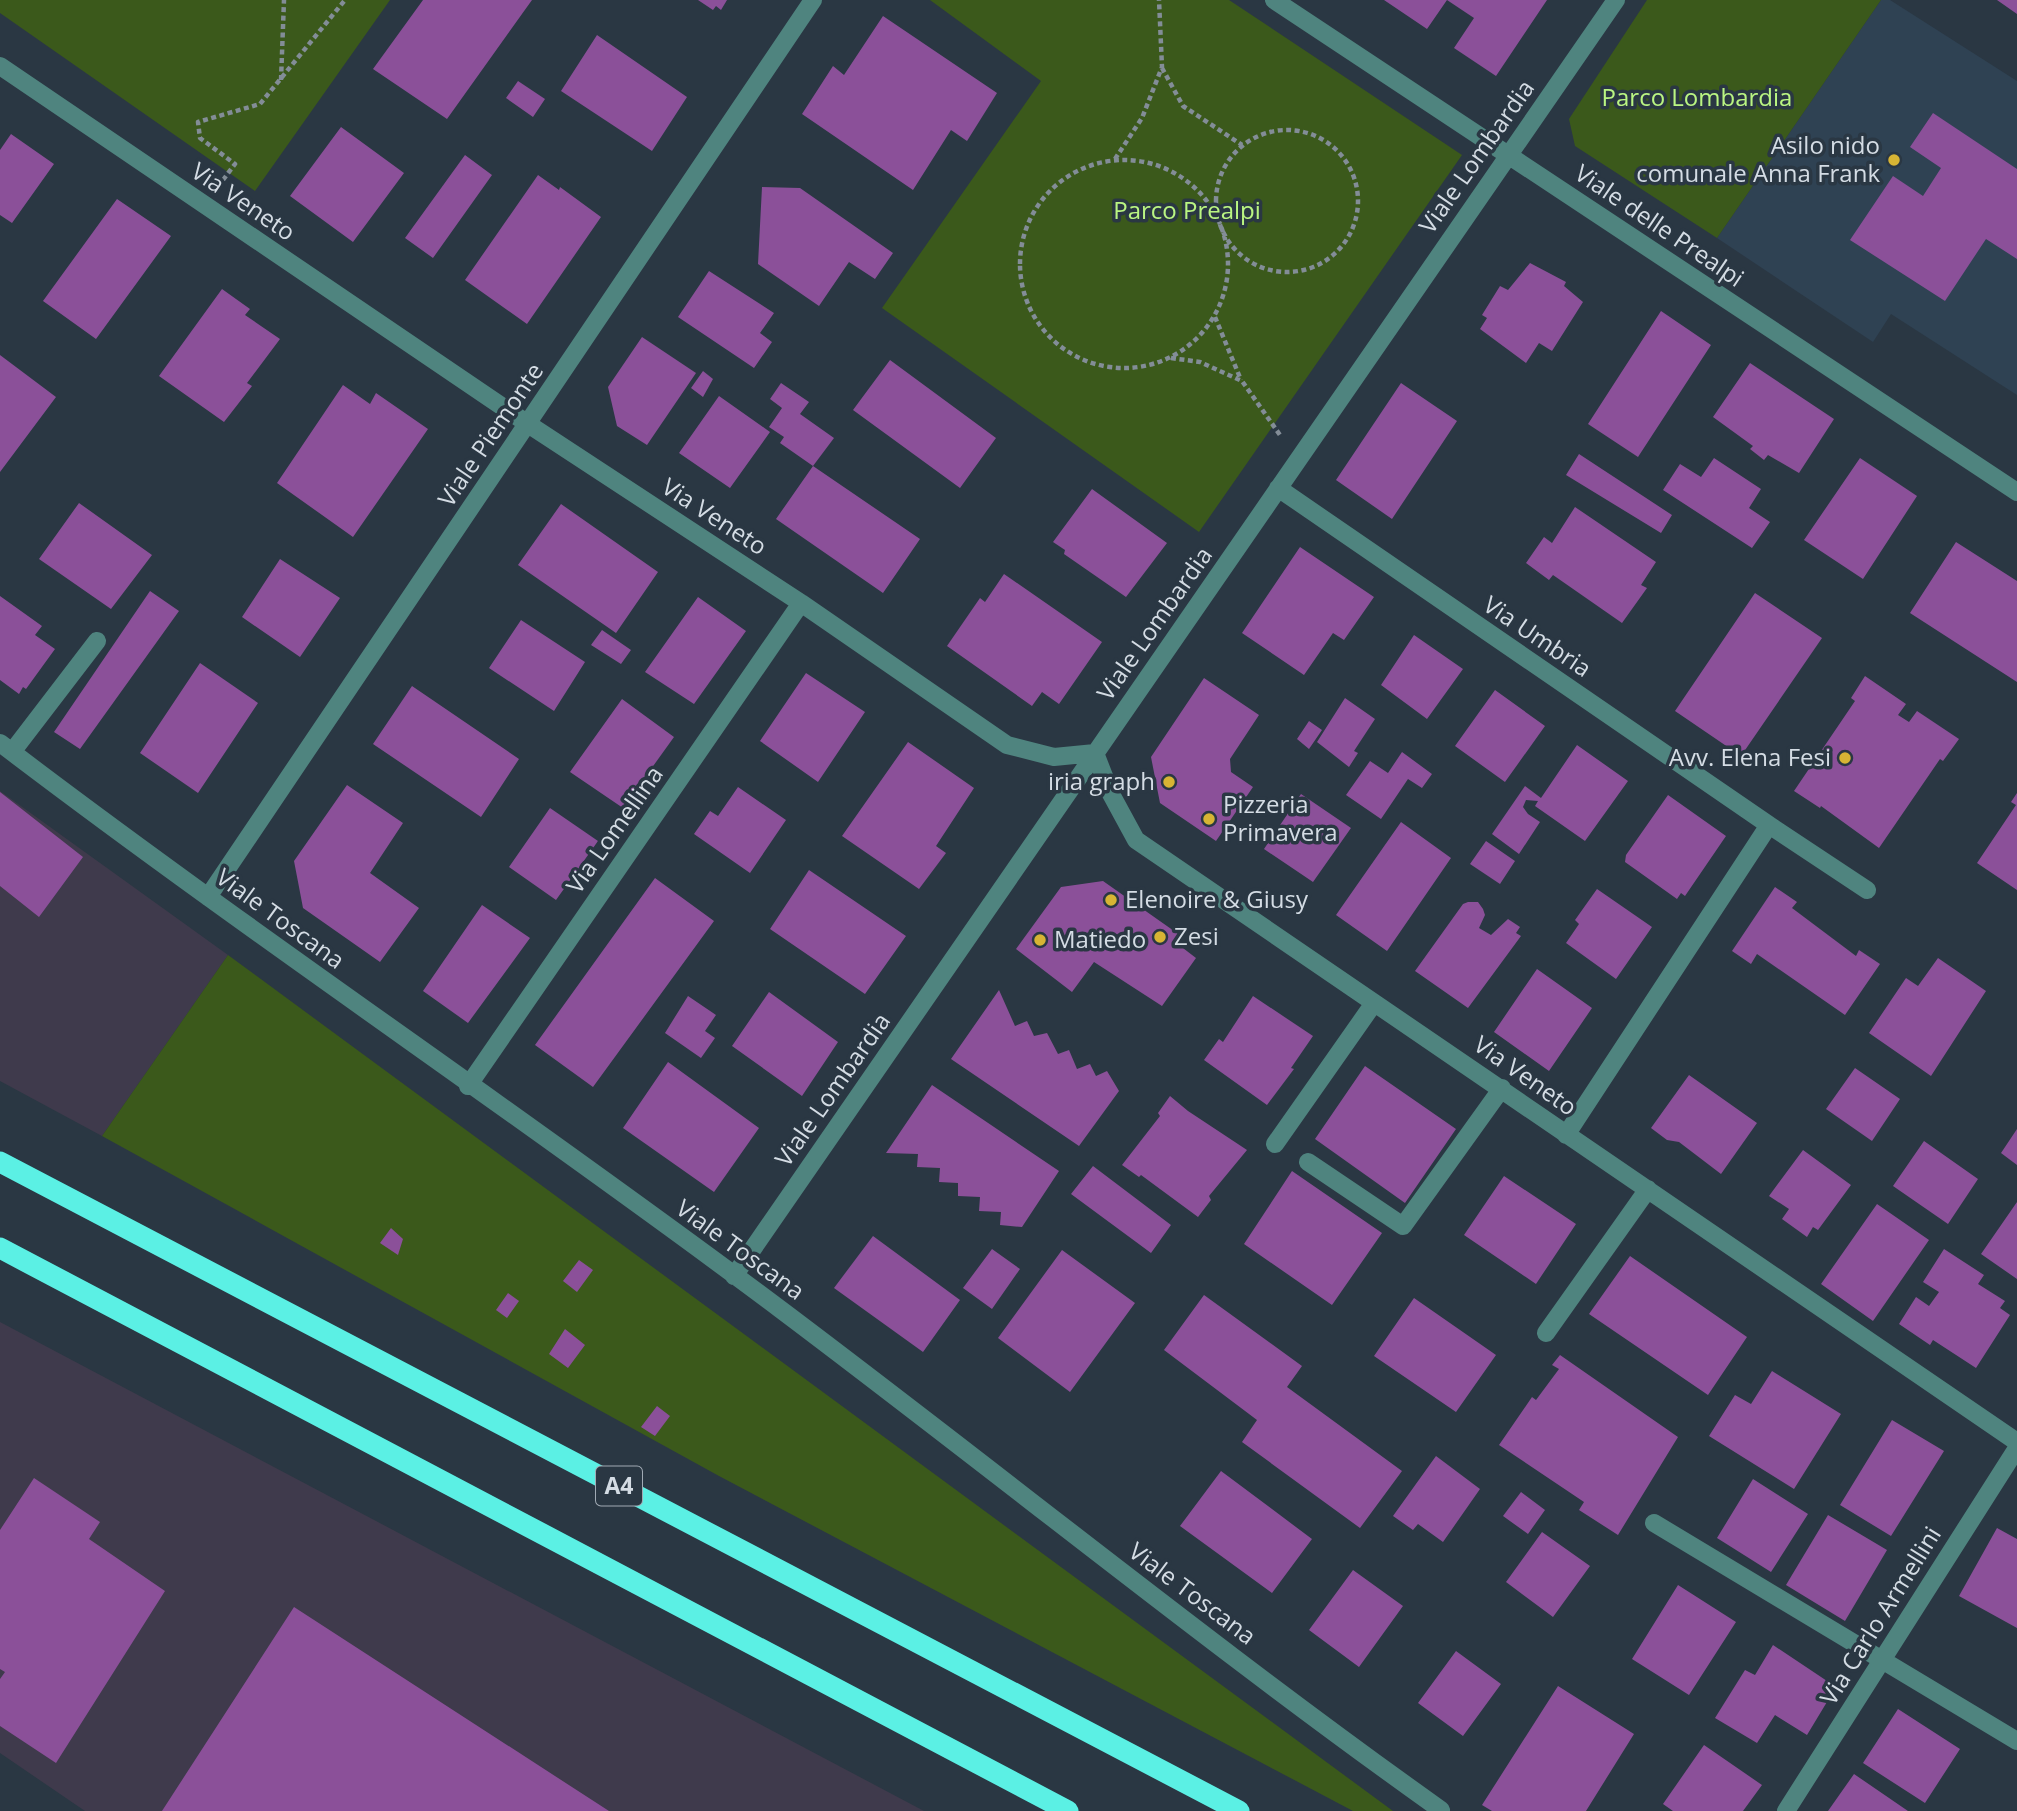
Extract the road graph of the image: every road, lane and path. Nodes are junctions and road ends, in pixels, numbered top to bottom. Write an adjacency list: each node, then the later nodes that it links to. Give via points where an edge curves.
1 (284, 0): 9 (path)
2 (345, 0): 9 (path)
3 (813, 0): 18 (street, Viale Piemonte)
4 (1159, 0): 8 (path)
5 (1274, 0): 11 (street, Viale delle Prealpi)
6 (1616, 0): 11 (street, Viale Lombardia)
7 (0, 66): 13 (street, Via Veneto)
8 (1162, 67): 10 (path, via 1183,106); 12 (path, via 1142,118)
9 (281, 81): 13 (path, via 260,104 198,122 200,138 234,164)
10 (1242, 145): 14 (path, via 1218,180); 14 (path, via 1263,133 1287,130 1311,134 1332,146 1348,164 1357,187 1358,211 1351,234 1337,253 1317,267 1293,273 1269,271 1247,261 1229,244)
11 (1508, 155): 19 (street, Viale Lombardia); 21 (street, Viale delle Prealpi)
12 (1115, 159): 14 (path, via 1148,161 1178,173 1203,194); 16 (path, via 1083,167 1055,184 1034,210 1021,241 1020,274 1029,307 1047,335 1073,355 1105,366 1138,368)
13 (207, 207): 18 (street, Via Veneto)
14 (1218, 222): 15 (path, via 1229,253 1227,286)
15 (1215, 317): 16 (path, via 1195,341); 17 (path)
16 (1170, 358): 17 (path, via 1200,362)
17 (1242, 381): 19 (path, via 1272,427)
18 (527, 424): 22 (street, Via Veneto); 28 (street, Viale Piemonte)
19 (1301, 456): 20 (street, Viale Lombardia)
20 (1278, 488): 25 (street, Viale Lombardia); 26 (street, Via Umbria)
21 (2017, 492)
22 (801, 603): 25 (street, Via Veneto, via 1007,745 1054,757); 30 (street, Via Lomellina)
23 (97, 641): 24 (street)
24 (6, 748): 28 (street, Viale Toscana)
25 (1095, 753): 29 (street, Via Veneto, via 1136,840); 38 (street, Viale Lombardia)
26 (1769, 825): 27 (street, Via Umbria); 32 (street)
27 (1867, 890)
28 (208, 897): 30 (street, Viale Toscana)
29 (1374, 1003): 31 (street, Via Veneto); 33 (street)
30 (468, 1086): 38 (street, Viale Toscana)
31 (1502, 1088): 32 (street, Via Veneto); 35 (street, via 1404,1226)
32 (1566, 1135): 36 (street, Via Veneto)
33 (1275, 1144)
34 (0, 1162): 47 (highway, A4)
35 (1308, 1162)
36 (1648, 1189): 39 (street); 40 (street, Via Veneto)
37 (0, 1248): 46 (highway)
38 (734, 1276): 45 (street, Viale Toscana, via 1340,1739)
39 (1546, 1333)
40 (2017, 1442)
41 (2017, 1448): 43 (street, Via Carlo Armellini)
42 (1654, 1523): 43 (street)
43 (1882, 1660): 44 (street); 48 (street, Via Carlo Armellini)
44 (2017, 1741)
45 (1441, 1810)
46 (1068, 1811)
47 (1239, 1811)
48 (1786, 1811)

